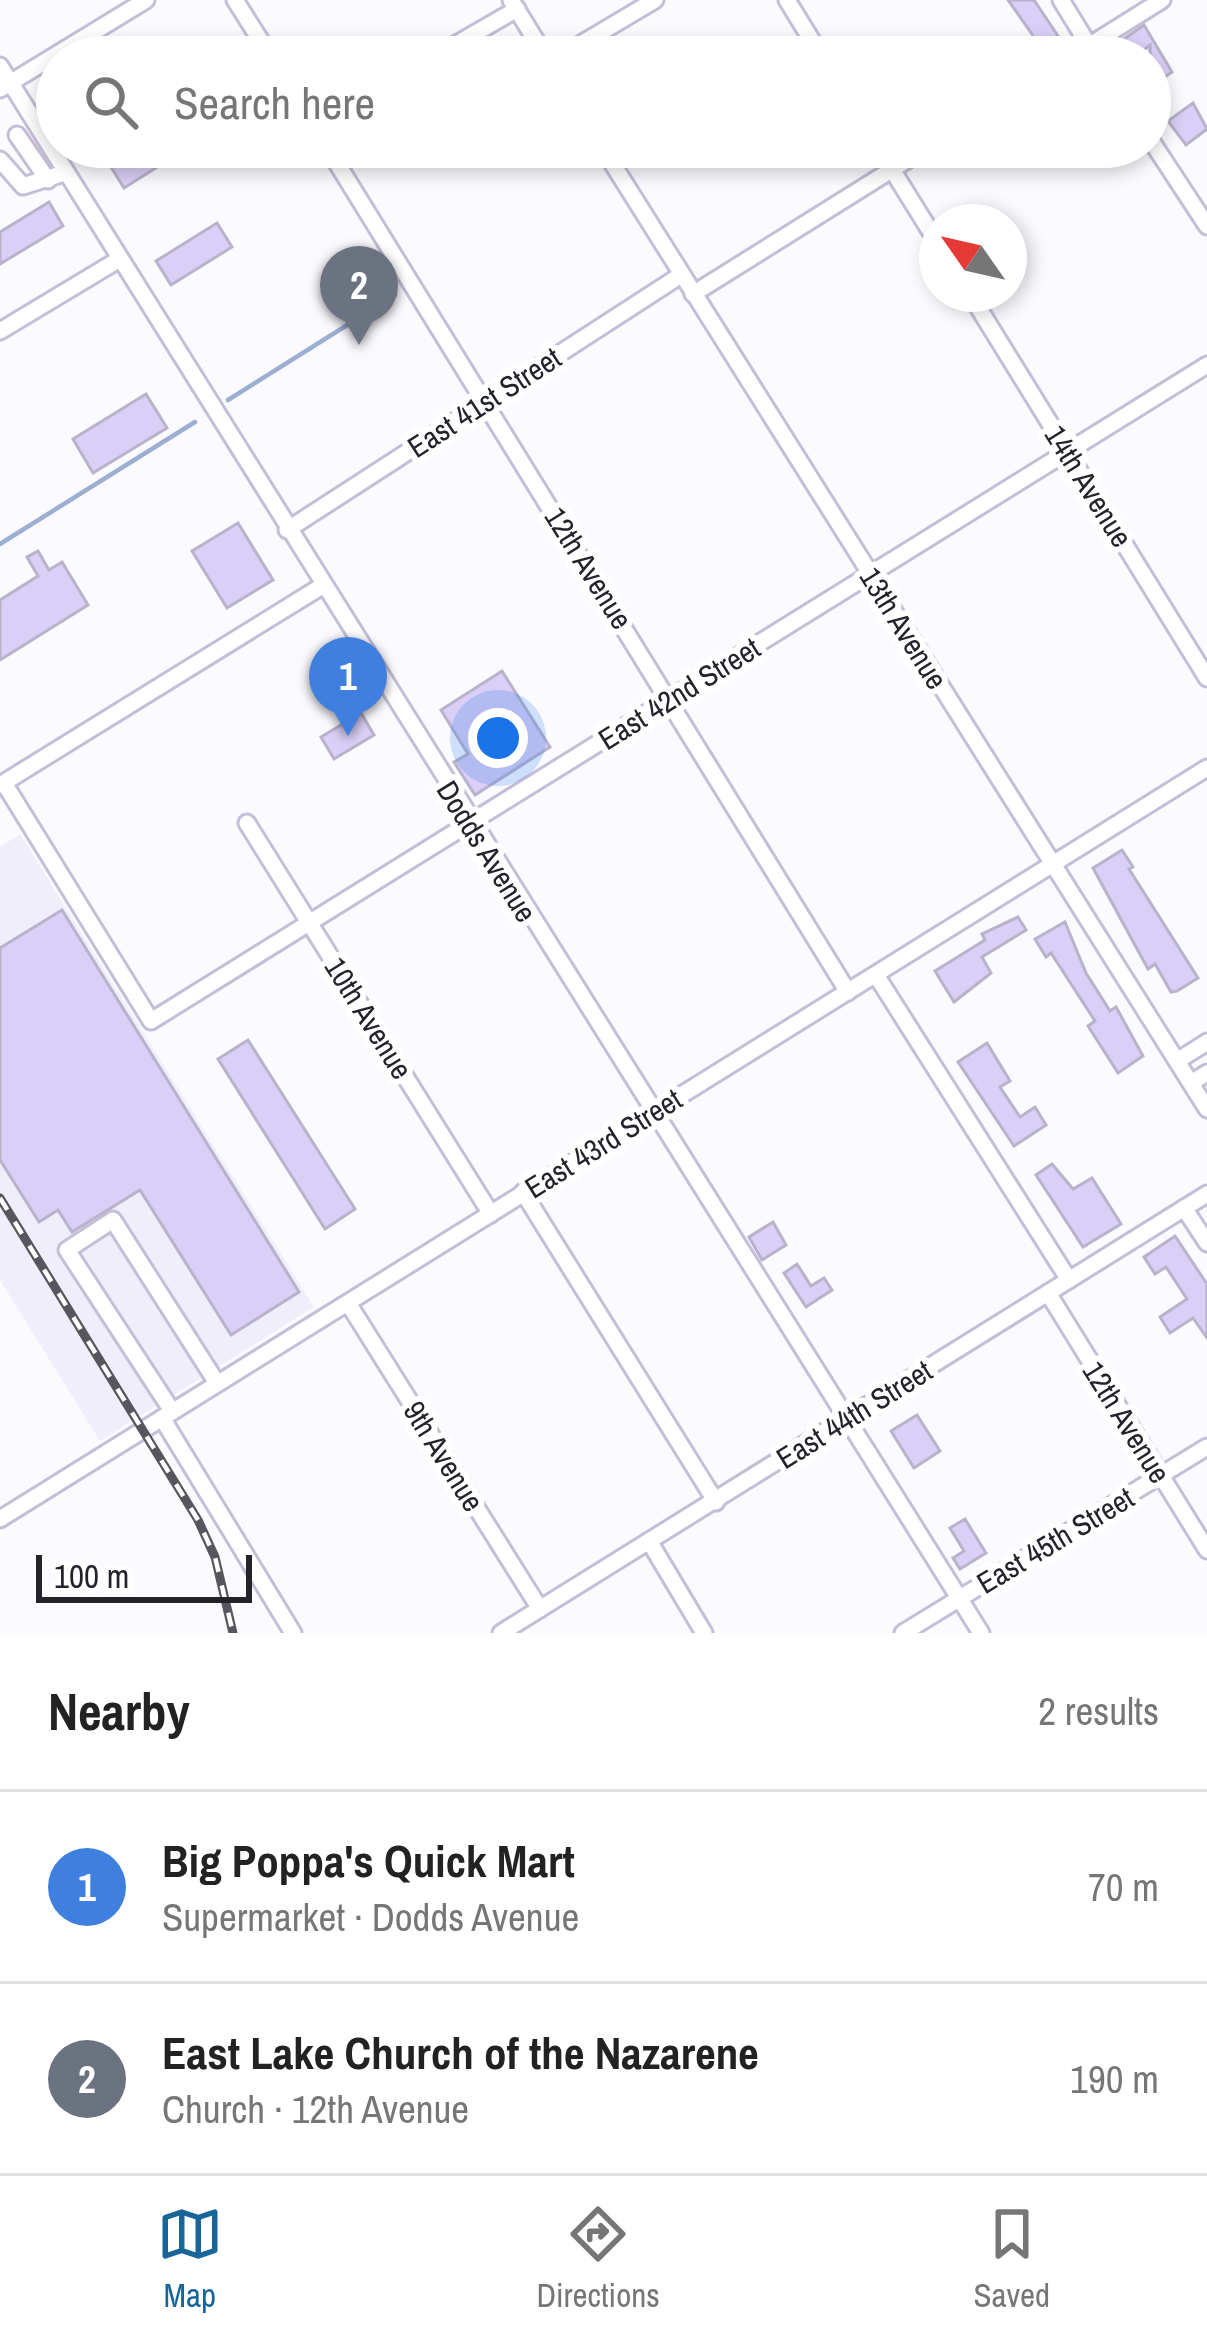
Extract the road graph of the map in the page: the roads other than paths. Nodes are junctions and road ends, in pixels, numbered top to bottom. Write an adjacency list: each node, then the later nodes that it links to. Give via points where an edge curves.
1 (146, 0): 8 (street)
2 (235, 0): 9 (street)
3 (655, 0): 12 (street)
4 (787, 0): 13 (street)
5 (1060, 0): 14 (street)
6 (1162, 0): 15 (street)
7 (514, 4): 10 (street); 11 (street)
8 (87, 36)
9 (258, 36)
10 (466, 36)
11 (534, 36)
12 (594, 36)
13 (809, 36)
14 (1083, 36)
15 (1113, 36)
16 (0, 66): 18 (street, Dodds Avenue)
17 (36, 67): 18 (street)
18 (5, 86): 19 (street, Dodds Avenue)
19 (35, 123): 20 (street)
20 (16, 135): 21 (street); 22 (street)
21 (0, 145)
22 (36, 156)
23 (0, 160): 31 (street, via 23,186)
24 (48, 168): 31 (street)
25 (53, 168): 31 (street, Dodds Avenue)
26 (340, 168): 40 (street, 12th Avenue)
27 (615, 168): 35 (street, 13th Avenue)
28 (895, 168): 30 (street)
29 (1169, 168): 33 (street)
30 (892, 170): 32 (street); 36 (street)
31 (56, 176): 34 (street, Dodds Avenue)
32 (919, 213)
33 (1207, 226)
34 (118, 260): 38 (street); 42 (street, Dodds Avenue)
35 (681, 274): 36 (street, 13th Avenue); 40 (street, East 41st Street)
36 (693, 294): 43 (street, 13th Avenue)
37 (981, 312): 41 (street, 14th Avenue)
38 (0, 331)
39 (1207, 365): 41 (street, East 42nd Street)
40 (486, 401): 42 (street, East 41st Street); 46 (street, 12th Avenue)
41 (1068, 452): 43 (street, East 42nd Street); 45 (street, 14th Avenue)
42 (287, 530): 44 (street, Dodds Avenue)
43 (869, 574): 46 (street, East 42nd Street); 51 (street, 13th Avenue)
44 (322, 586): 48 (street); 50 (street, Dodds Avenue)
45 (1207, 678)
46 (669, 698): 50 (street, East 42nd Street); 54 (street, 12th Avenue)
47 (1207, 768): 51 (street, East 43rd Street)
48 (2, 784): 52 (street, East 42nd Street, via 152,1022)
49 (247, 823): 52 (street, 10th Avenue)
50 (470, 824): 52 (street, East 42nd Street); 60 (street, Dodds Avenue)
51 (1055, 866): 53 (street, East 43rd Street); 56 (street, 13th Avenue)
52 (309, 923): 64 (street, 10th Avenue)
53 (875, 975): 54 (street, East 43rd Street); 66 (street)
54 (848, 992): 60 (street, East 43rd Street)
55 (1207, 1042): 56 (street)
56 (1177, 1061): 58 (street, 13th Avenue)
57 (1207, 1073): 58 (street)
58 (1191, 1083): 59 (street, 13th Avenue)
59 (1207, 1108)
60 (652, 1114): 61 (street, East 43rd Street); 71 (street, Dodds Avenue)
61 (523, 1192): 64 (street, East 43rd Street); 74 (street)
62 (1207, 1194): 63 (street, East 44th Street)
63 (1184, 1208): 65 (street); 66 (street, East 44th Street)
64 (491, 1214): 68 (street, East 43rd Street)
65 (1207, 1244)
66 (1069, 1280): 67 (street, East 44th Street)
67 (1048, 1293): 71 (street, East 44th Street); 73 (street, 12th Avenue)
68 (347, 1303): 69 (street, East 43rd Street); 79 (street, 9th Avenue)
69 (217, 1383): 70 (street, East 43rd Street); 70 (street, via 113,1220 67,1250)
70 (167, 1414): 75 (street, East 43rd Street); 80 (street)
71 (848, 1417): 74 (street, East 44th Street); 78 (street, Dodds Avenue)
72 (1207, 1447): 73 (street, East 45th Street)
73 (1161, 1476): 77 (street, 12th Avenue); 78 (street, East 45th Street)
74 (716, 1502): 76 (street, East 44th Street)
75 (0, 1519)
76 (649, 1541): 79 (street, East 44th Street); 82 (street)
77 (1207, 1550)
78 (959, 1599): 83 (street, East 45th Street); 84 (street, Dodds Avenue)
79 (540, 1609): 81 (street, East 44th Street)
80 (293, 1633)
81 (501, 1633)
82 (704, 1633)
83 (903, 1633)
84 (981, 1633)

